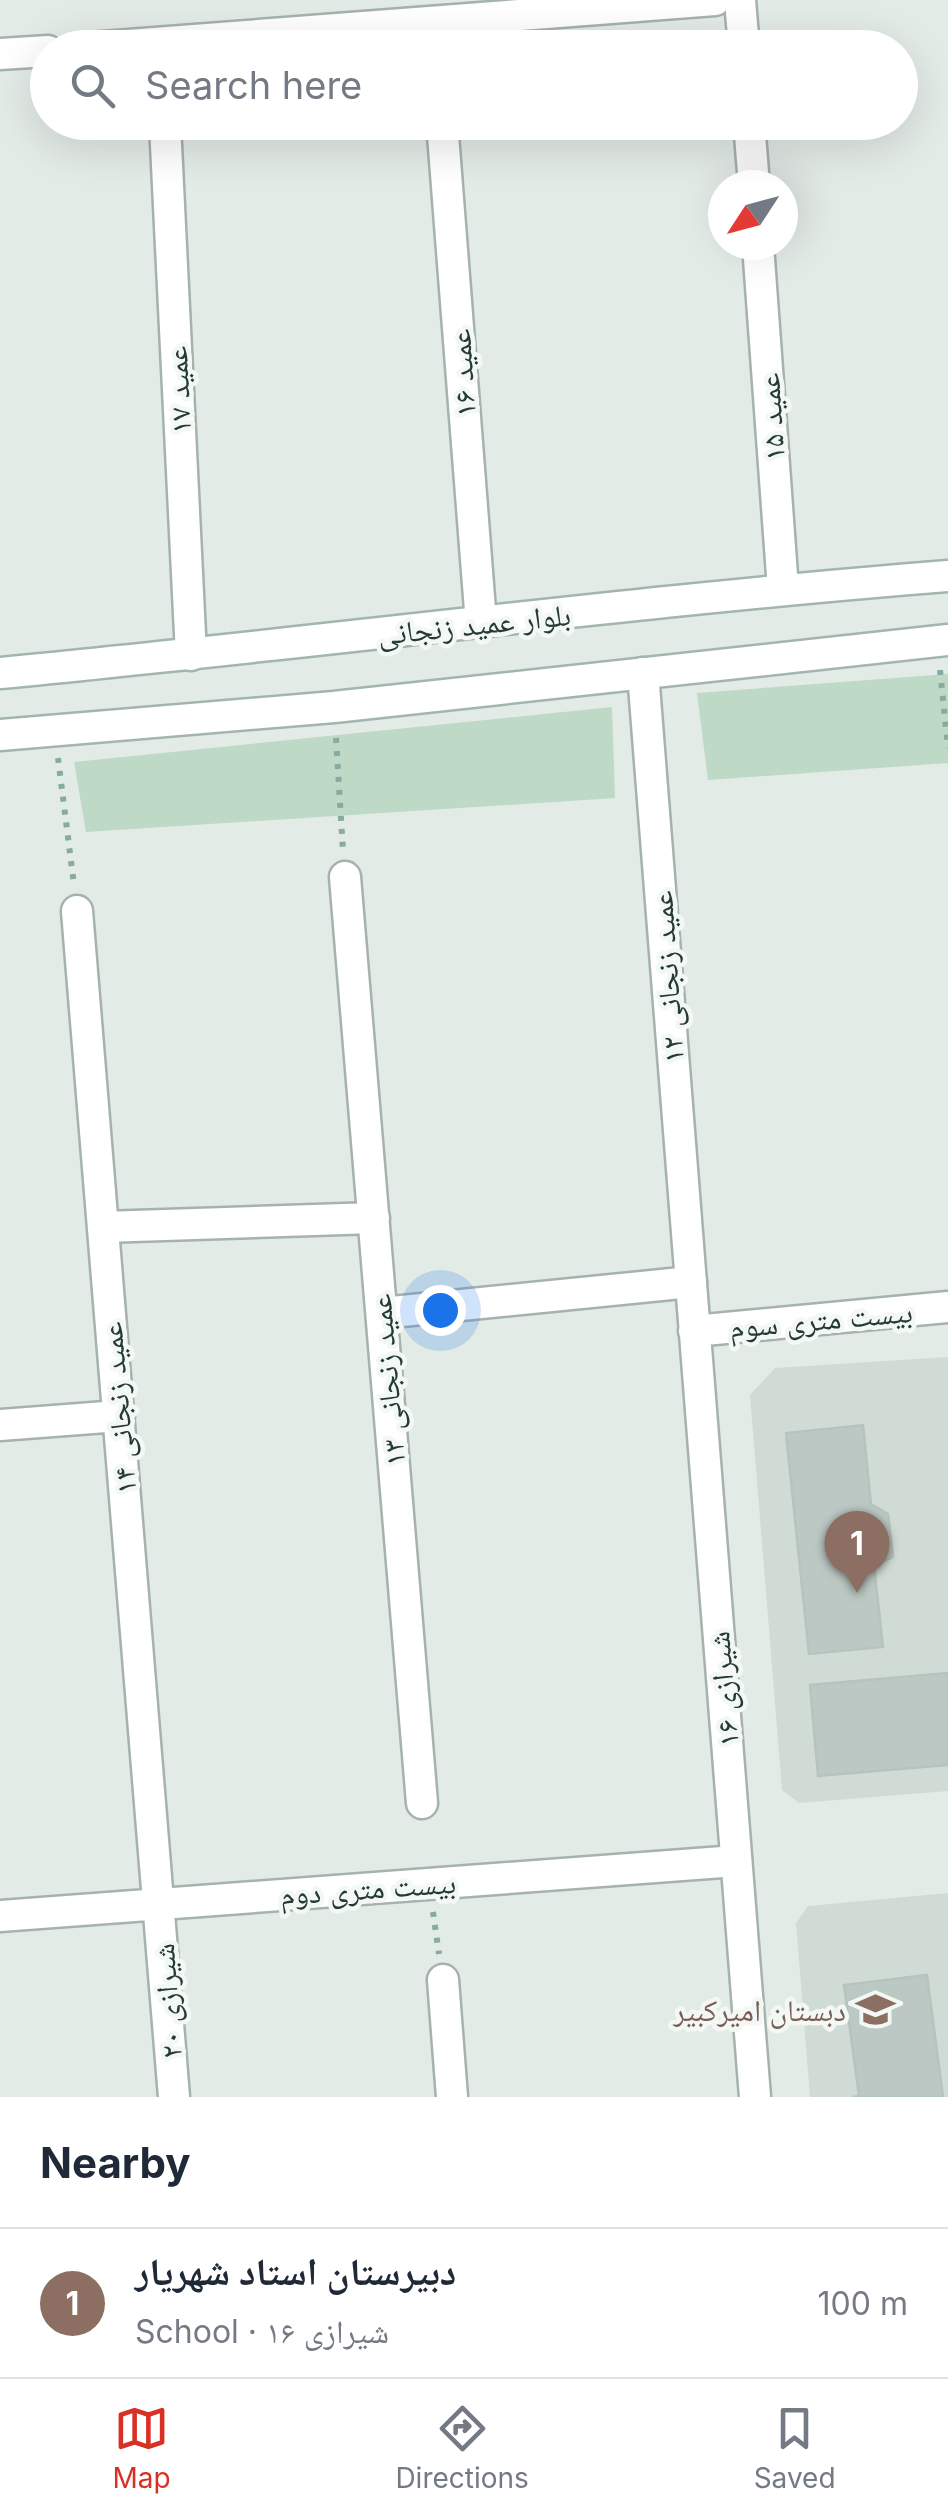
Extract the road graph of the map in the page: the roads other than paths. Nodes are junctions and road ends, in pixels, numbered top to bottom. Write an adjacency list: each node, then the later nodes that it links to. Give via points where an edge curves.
1 (714, 0): 3 (street)
2 (740, 0): 5 (street)
3 (651, 2): 4 (street)
4 (309, 30)
5 (742, 30)
6 (30, 52): 7 (street)
7 (0, 54)
8 (166, 140): 18 (street, عمید ۱۷)
9 (443, 140): 15 (street, عمید ۱۶)
10 (750, 140): 11 (street)
11 (753, 170)
12 (759, 260): 14 (street, عمید ۱۵)
13 (948, 576): 14 (street, بلوار عمید زنجانی)
14 (783, 589): 15 (street, بلوار عمید زنجانی)
15 (481, 623): 18 (street, بلوار عمید زنجانی)
16 (943, 640): 21 (street)
17 (0, 653): 19 (street)
18 (191, 656): 19 (street, بلوار عمید زنجانی)
19 (47, 668): 20 (street, بلوار عمید زنجانی)
20 (0, 673)
21 (643, 673): 22 (street); 29 (street, عمید زنجانی ۱۲)
22 (55, 730): 23 (street); 24 (street)
23 (0, 735)
24 (0, 747)
25 (345, 877): 27 (street, عمید زنجانی ۱۳)
26 (77, 911): 28 (street, عمید زنجانی ۱۴)
27 (374, 1218): 28 (street); 31 (street, عمید زنجانی ۱۳)
28 (103, 1227): 33 (street, عمید زنجانی ۱۴)
29 (691, 1282): 31 (street); 32 (street, شیرازی ۱۶)
30 (948, 1308): 32 (street, بیست متری سوم)
31 (382, 1313): 35 (street, عمید زنجانی ۱۳)
32 (694, 1331): 36 (street, شیرازی ۱۶)
33 (119, 1416): 34 (street); 37 (street, عمید زنجانی ۱۴)
34 (0, 1426)
35 (422, 1803)
36 (736, 1861): 37 (street, بیست متری دوم); 42 (street, شیرازی ۱۶)
37 (160, 1904): 38 (street, بیست متری دوم); 40 (street, شیرازی ۲۰)
38 (0, 1916)
39 (443, 1980): 41 (street)
40 (174, 2097)
41 (452, 2097)
42 (755, 2097)

